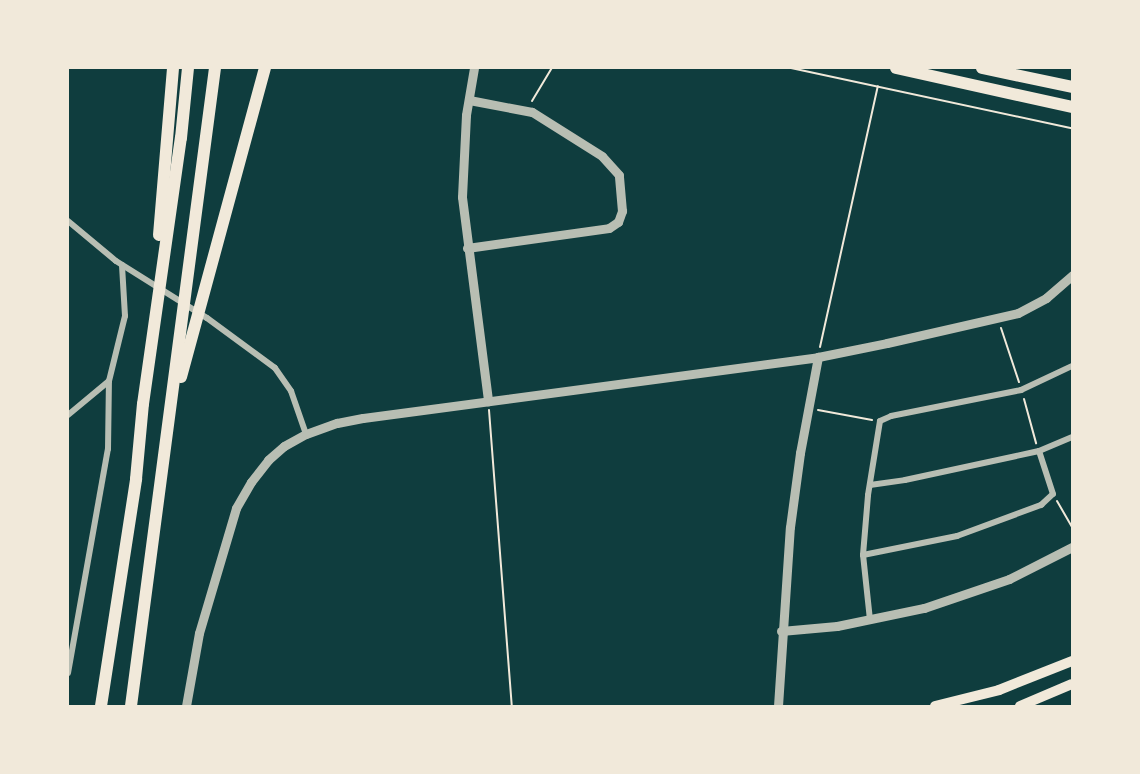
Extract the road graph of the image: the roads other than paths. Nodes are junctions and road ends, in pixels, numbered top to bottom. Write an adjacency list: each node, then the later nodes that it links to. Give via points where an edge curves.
1 (172, 68): 19 (highway)
2 (188, 68): 19 (highway)
3 (215, 68): 21 (highway)
4 (265, 68): 21 (highway)
5 (474, 68): 9 (street)
6 (896, 68): 10 (highway)
7 (982, 68): 8 (highway)
8 (1072, 87)
9 (469, 100): 12 (street, via 462,163); 12 (street, via 526,110 602,156 616,169 620,182 620,219 609,228)
10 (1072, 107)
11 (68, 221): 13 (street)
12 (467, 248): 18 (street)
13 (122, 265): 17 (street, via 125,316); 22 (street, via 207,318 275,368 291,390)
14 (1072, 275): 15 (street, via 1046,298 998,320)
15 (818, 357): 18 (street); 29 (street, via 790,527)
16 (1072, 366): 25 (street, via 1021,390 880,421)
17 (109, 381): 20 (street); 31 (street, via 108,449)
18 (488, 401): 22 (street, via 354,420)
19 (143, 404): 33 (highway, via 136,479)
20 (68, 415)
21 (170, 416): 34 (highway)
22 (306, 434): 35 (street, via 268,460 236,508 199,633)
23 (1072, 437): 24 (street)
24 (1039, 451): 25 (street); 27 (street, via 1053,494 1041,505 957,536)
25 (870, 485): 27 (street)
26 (1072, 547): 28 (street, via 978,591)
27 (863, 555): 28 (street)
28 (870, 621): 29 (street)
29 (781, 631): 36 (street)
30 (1072, 661): 37 (main road, via 999,690)
31 (68, 673)
32 (1072, 684): 38 (main road)
33 (101, 706)
34 (131, 706)
35 (186, 706)
36 (778, 706)
37 (935, 706)
38 (1020, 706)

